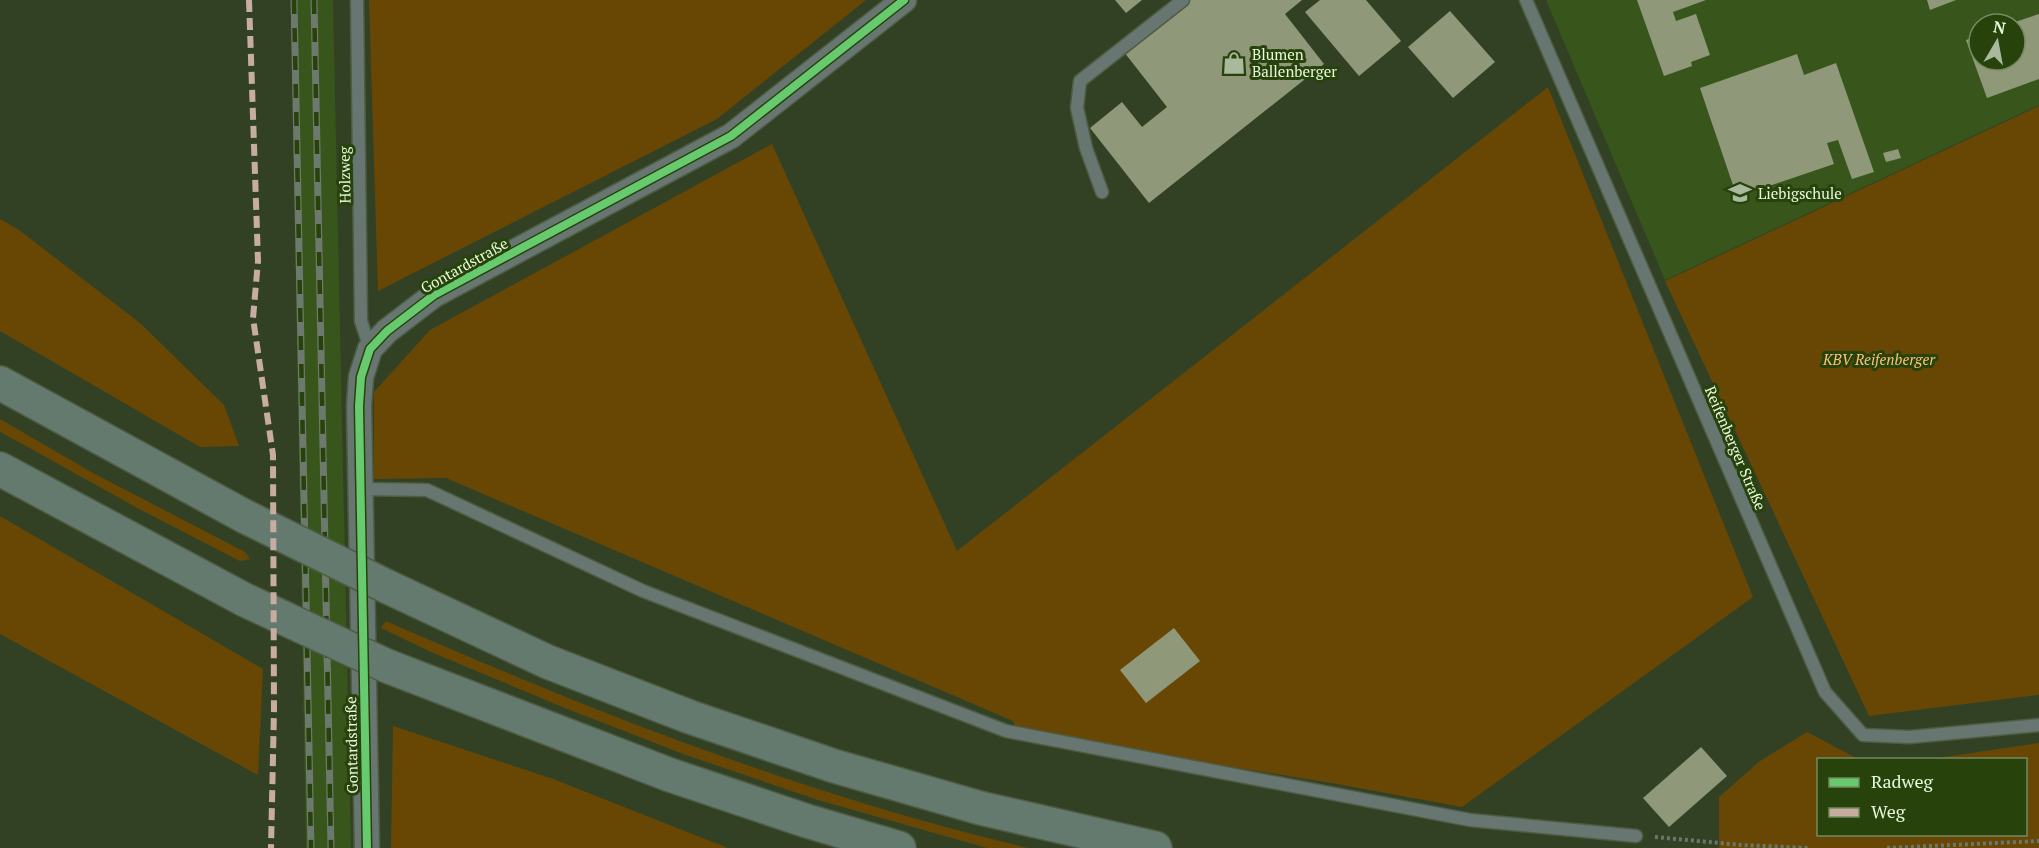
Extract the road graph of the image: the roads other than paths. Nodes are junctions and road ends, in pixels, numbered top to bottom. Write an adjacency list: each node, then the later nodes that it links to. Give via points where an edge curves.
1 (357, 0): 6 (lane, Holzweg, via 361,321)
2 (904, 0): 6 (street, Gontardstraße, via 731,136 434,295)
3 (1183, 0): 5 (lane, via 1080,81 1077,108)
4 (1526, 0): 10 (lane, Reifenberger Straße, via 1825,692 1863,735 1910,737)
5 (1102, 192)
6 (370, 349): 9 (street, Gontardstraße, via 361,377)
7 (0, 383): 14 (highway, bridge, via 244,516 548,662 690,717 834,766 980,808)
8 (0, 468): 13 (highway, bridge, via 245,600 387,666 670,774)
9 (360, 489): 11 (lane, via 427,490 643,591 1006,731 1470,820); 12 (street, Gontardstraße)
10 (2039, 725)
11 (1636, 836)
12 (367, 848)
13 (899, 848)
14 (1155, 848)

